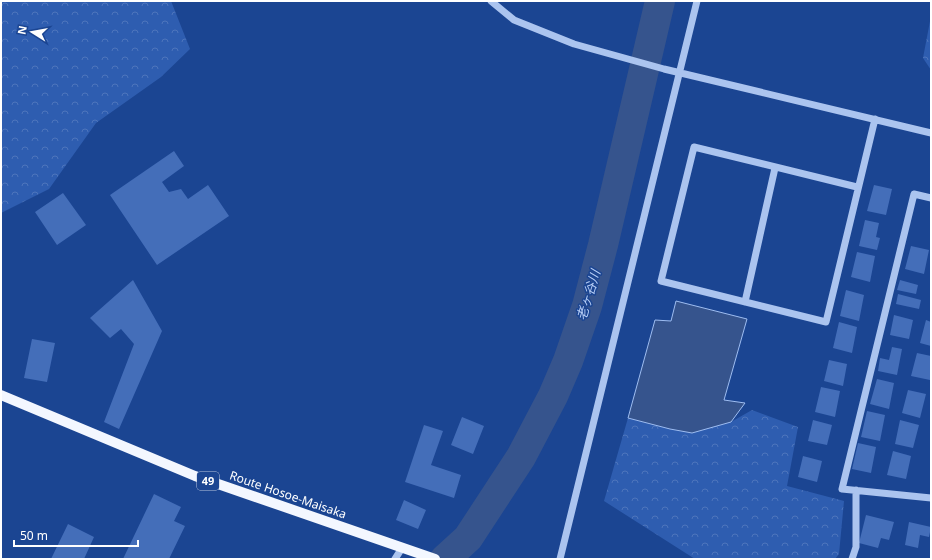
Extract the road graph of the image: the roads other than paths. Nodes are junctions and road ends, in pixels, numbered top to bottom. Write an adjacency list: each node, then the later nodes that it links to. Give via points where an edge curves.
1 (491, 1): 3 (street, via 514,20 574,44)
2 (697, 1): 3 (street)
3 (680, 72): 4 (street); 16 (street)
4 (874, 119): 5 (street); 7 (street)
5 (931, 133)
6 (775, 168): 7 (street); 9 (street); 9 (street, via 694,147 661,281)
7 (857, 187): 9 (street, via 826,322)
8 (931, 198): 11 (street, via 914,194 842,489)
9 (745, 302)
10 (1, 395): 13 (main road, Route Hosoe-Maisaka / 49, via 195,476)
11 (856, 490): 12 (street); 17 (street, via 856,547)
12 (931, 496)
13 (402, 548): 14 (street); 15 (main road, Route Hosoe-Maisaka / 49)
14 (395, 559)
15 (435, 559)
16 (560, 559)
17 (852, 559)

